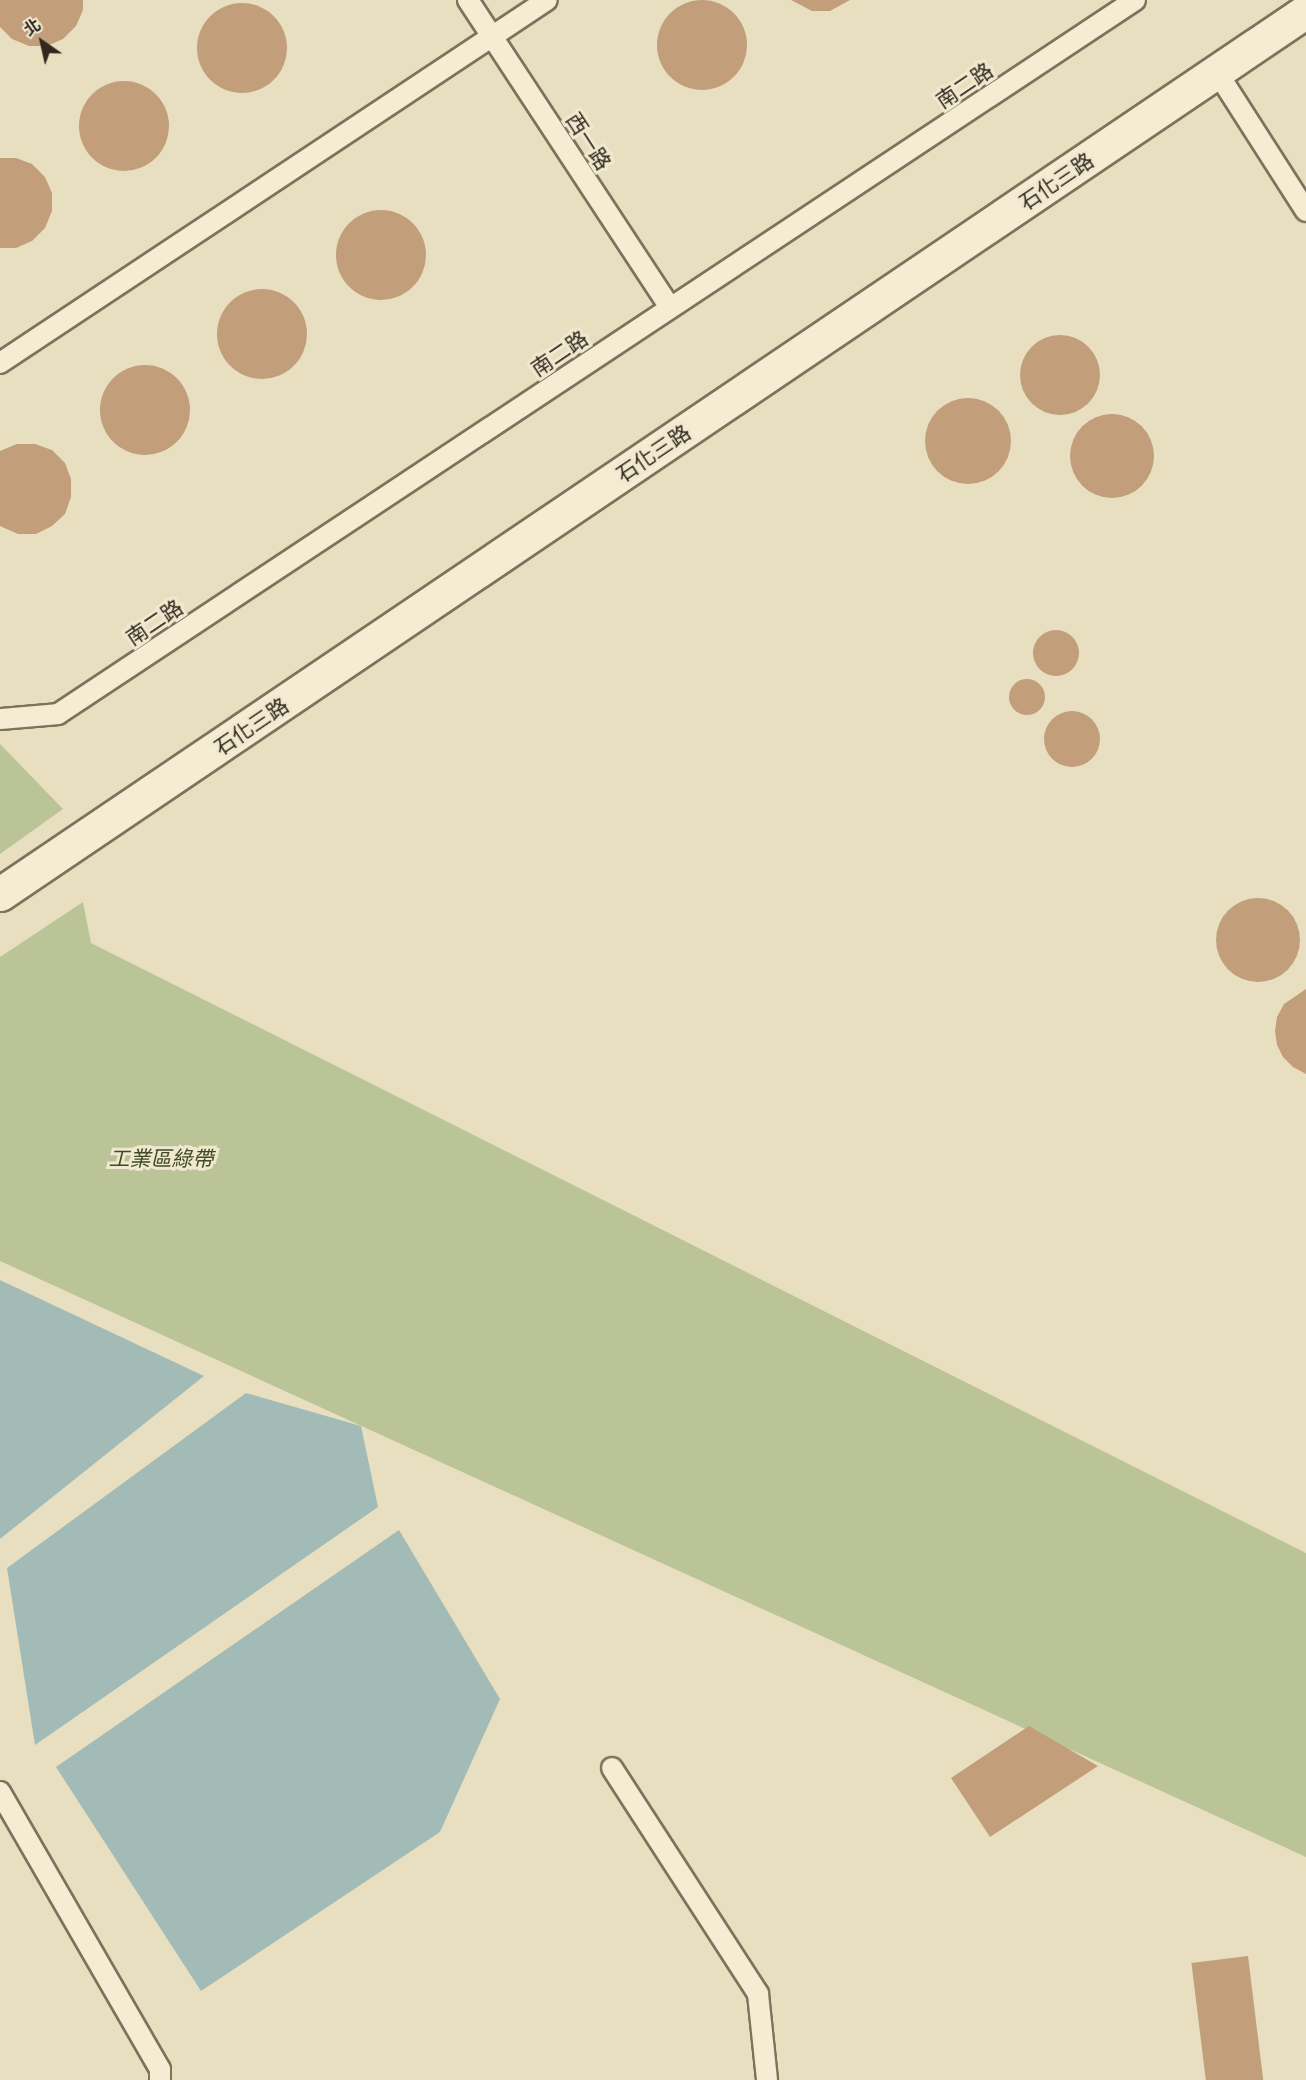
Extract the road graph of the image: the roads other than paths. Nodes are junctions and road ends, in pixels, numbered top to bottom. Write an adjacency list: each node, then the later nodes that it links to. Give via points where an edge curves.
1 (468, 0): 5 (lane, 西一路)
2 (547, 0): 5 (lane)
3 (1135, 0): 8 (lane, 南二路)
4 (1306, 11): 6 (street, 石化三路)
5 (492, 36): 8 (lane, 西一路); 9 (lane)
6 (1217, 72): 7 (lane); 11 (street, 石化三路)
7 (1306, 211)
8 (670, 308): 10 (lane, 南二路, via 58,714)
9 (0, 363)
10 (0, 719)
11 (0, 894)
12 (612, 1768): 15 (lane, via 758,1994)
13 (0, 1792): 14 (lane, via 160,2069)
14 (160, 2080)
15 (767, 2080)

